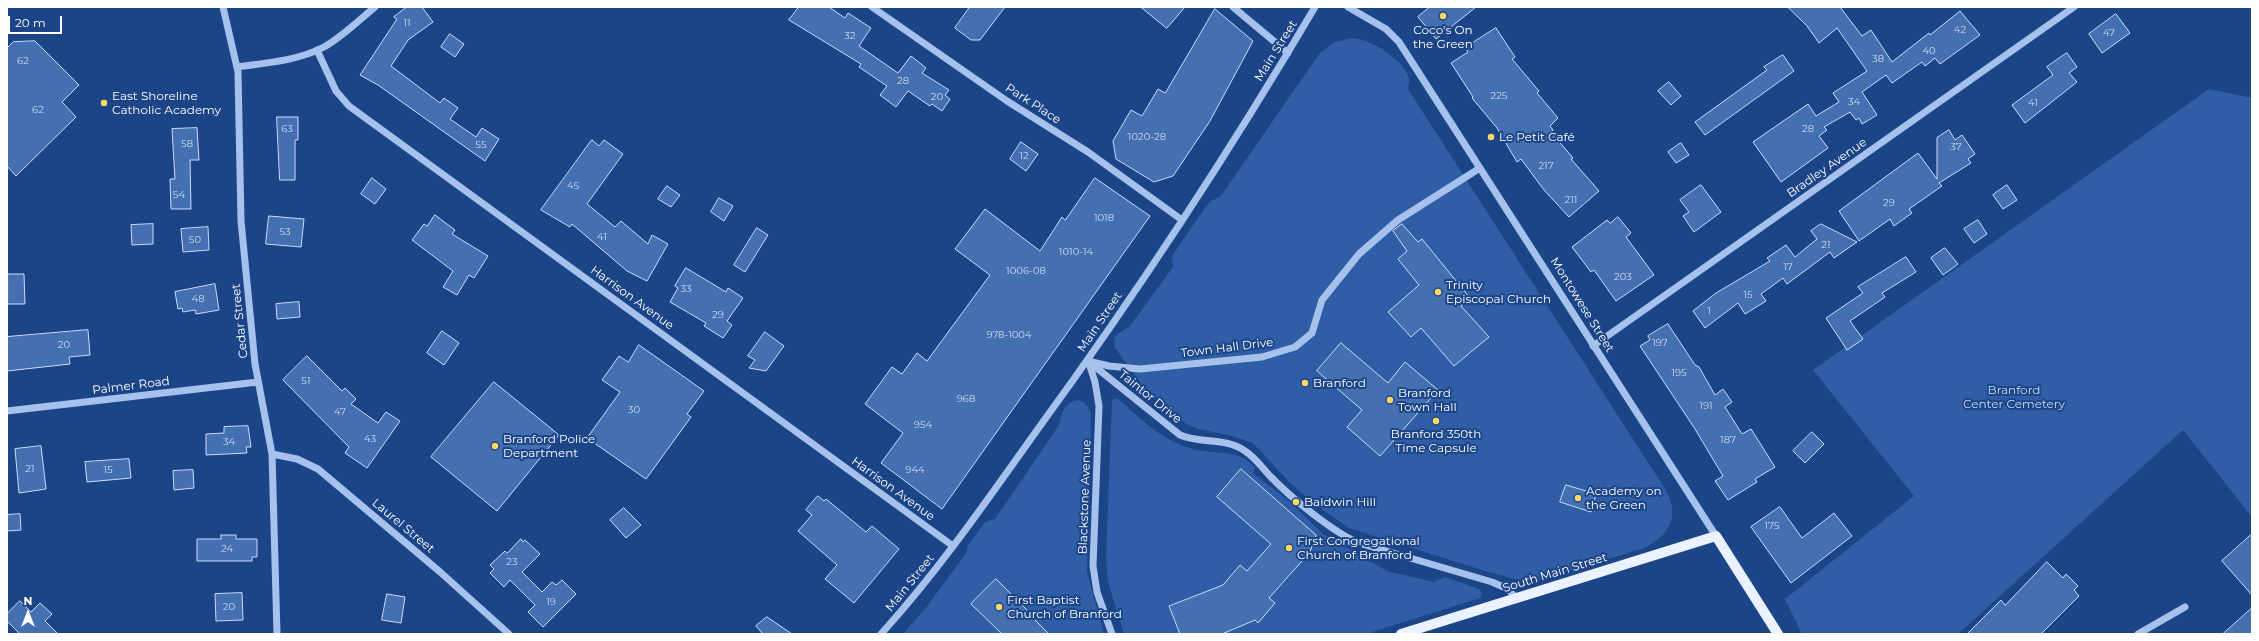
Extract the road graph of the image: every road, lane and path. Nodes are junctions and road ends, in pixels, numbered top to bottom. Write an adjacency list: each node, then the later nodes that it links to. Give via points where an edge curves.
1 (223, 7): 10 (street, Cedar Street)
2 (374, 7): 8 (street, via 338,37)
3 (872, 7): 12 (street, Park Place, via 1007,101 1088,152)
4 (1233, 7): 9 (street)
5 (1315, 7): 9 (street, Main Street)
6 (1348, 7): 11 (street, Montowese Street, via 1395,36)
7 (2074, 7): 13 (street, Bradley Avenue)
8 (317, 50): 10 (street, via 289,59); 19 (street, Harrison Avenue, via 336,91 349,106)
9 (1288, 53): 12 (street, Main Street)
10 (237, 67): 15 (street, Cedar Street, via 241,220)
11 (1480, 168): 13 (street, Montowese Street); 14 (street, Town Hall Drive, via 1398,220 1364,249 1322,300 1312,333 1294,347 1262,357 1140,369)
12 (1182, 220): 14 (street, Main Street)
13 (1593, 346): 18 (street, Montowese Street)
14 (1088, 361): 19 (street, Main Street); 20 (street, Taintor Drive, via 1180,435 1230,444 1245,450 1275,482 1342,535 1359,543 1492,582 1508,589); 25 (street, Blackstone Avenue, via 1099,406 1093,566 1097,592)
15 (258, 382): 16 (street, Palmer Road); 17 (street, Cedar Street)
16 (7, 411)
17 (272, 454): 22 (street, Cedar Street); 23 (street, Laurel Street, via 297,459 318,469 439,570)
18 (1716, 536): 20 (main road, South Main Street); 27 (main road, Montowese Street)
19 (953, 546): 24 (street, Main Street)
20 (1516, 598): 26 (main road, South Main Street)
21 (2185, 607): 28 (street)
22 (277, 634)
23 (509, 634)
24 (881, 634)
25 (1112, 634)
26 (1401, 634)
27 (1778, 634)
28 (2138, 634)

